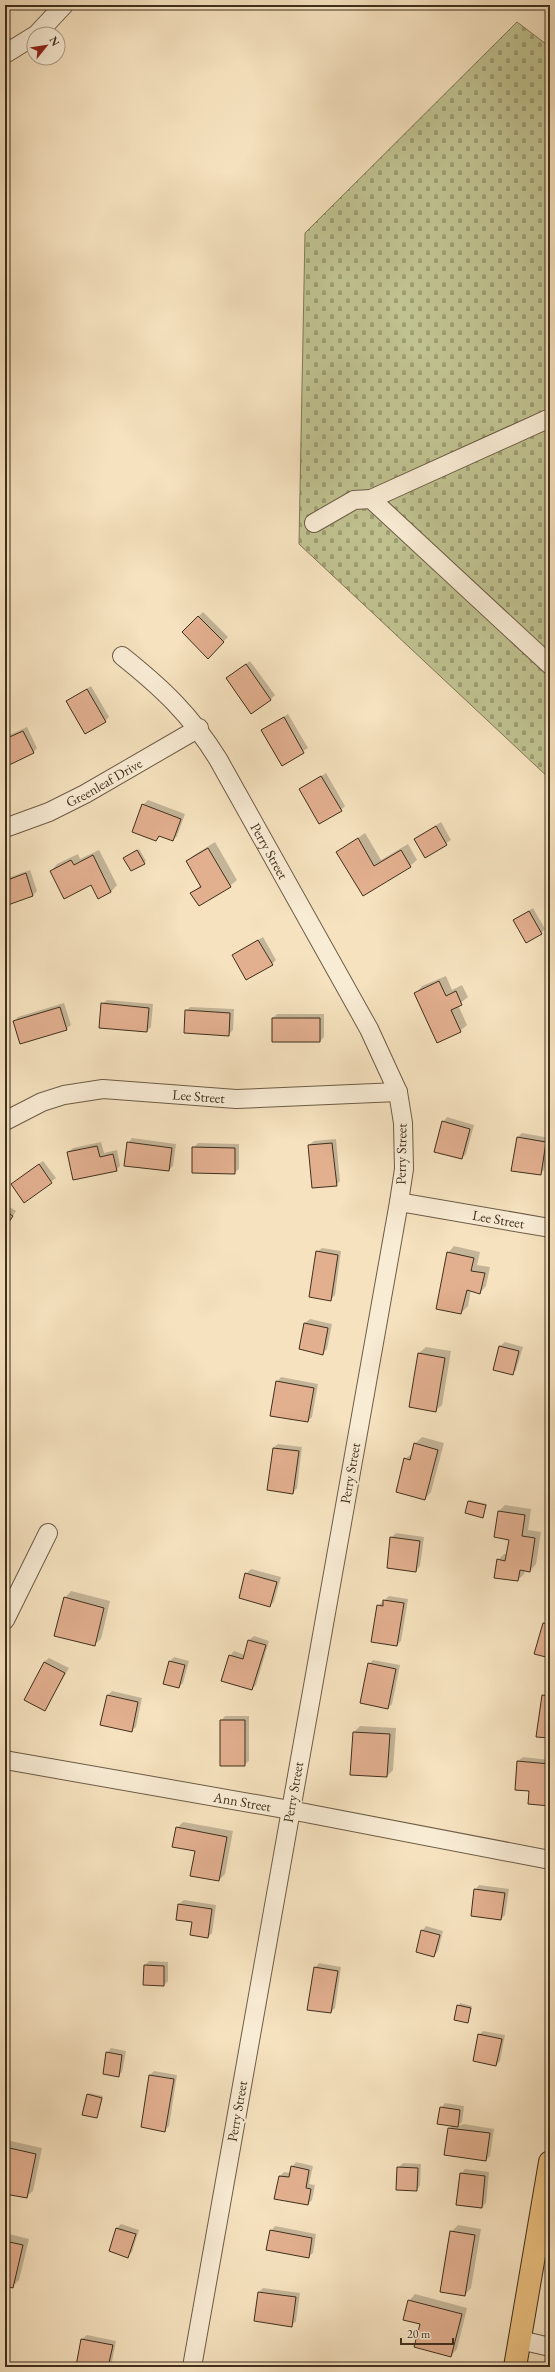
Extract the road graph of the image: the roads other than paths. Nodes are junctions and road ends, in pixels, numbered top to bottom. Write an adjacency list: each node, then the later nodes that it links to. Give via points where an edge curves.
1 (64, 5): 2 (street)
2 (44, 26)
3 (26, 41): 4 (street)
4 (5, 54)
5 (550, 418): 6 (street)
6 (371, 499): 7 (street, via 354,500); 9 (street)
7 (314, 523)
8 (122, 656): 10 (street, Perry Street, via 175,702)
9 (550, 664)
10 (199, 728): 11 (street, Greenleaf Drive, via 85,794 49,812); 12 (street, Perry Street, via 369,1029)
11 (5, 828)
12 (398, 1092): 13 (street, Lee Street, via 236,1099 103,1089 50,1100); 14 (street, Perry Street, via 403,1123 404,1169)
13 (5, 1121)
14 (399, 1202): 15 (street, Lee Street); 19 (street, Perry Street)
15 (550, 1228)
16 (48, 1533): 17 (street)
17 (5, 1620)
18 (5, 1760): 19 (street, Ann Street)
19 (290, 1810): 20 (street, Ann Street); 24 (street, Perry Street)
20 (550, 1860)
21 (550, 2162): 22 (main road)
22 (520, 2340): 23 (street); 25 (main road)
23 (550, 2347)
24 (192, 2367)
25 (515, 2367)

